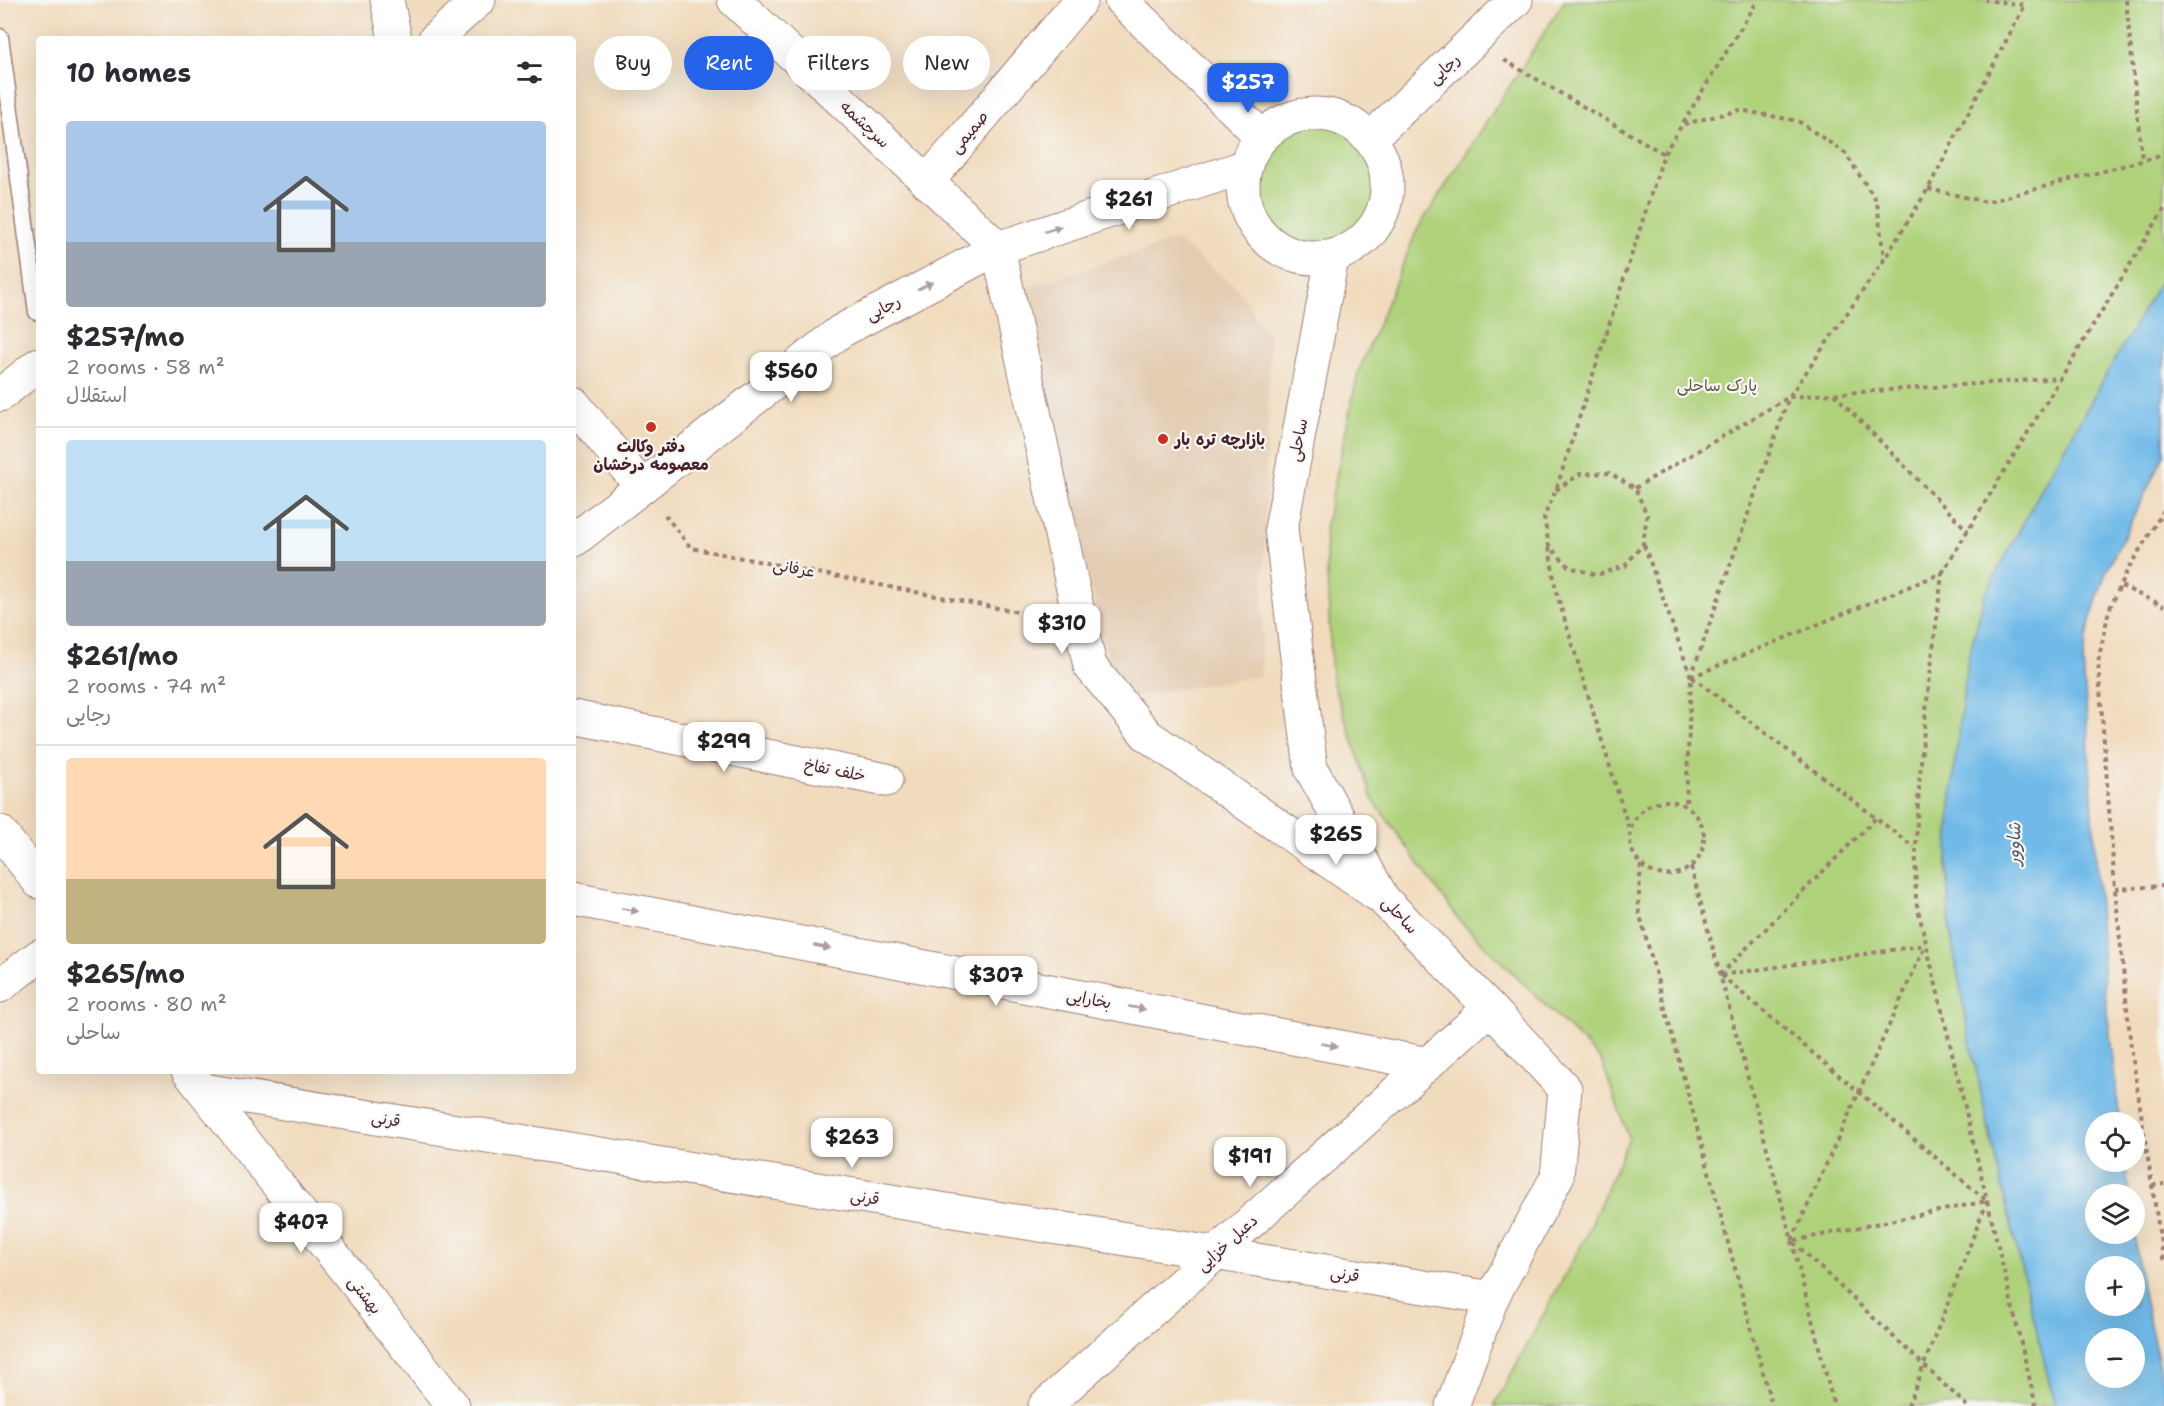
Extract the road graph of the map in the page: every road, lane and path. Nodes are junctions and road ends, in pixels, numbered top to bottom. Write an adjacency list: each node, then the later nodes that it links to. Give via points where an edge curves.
1 (387, 0): 11 (street)
2 (479, 0): 12 (street)
3 (734, 0): 22 (street, سرچشمه)
4 (1081, 0): 22 (street, صمیمی)
5 (1121, 0): 16 (street)
6 (1516, 0): 14 (street, رجایی)
7 (1758, 0): 15 (path)
8 (1985, 0): 10 (path)
9 (2126, 0): 20 (path)
10 (2026, 2): 23 (path)
11 (394, 36)
12 (438, 36)
13 (0, 37): 28 (lane)
14 (1473, 42): 17 (street, رجایی); 18 (path)
15 (1684, 124): 18 (path); 27 (path, via 1740,110 1798,121 1826,140 1845,153 1877,202)
16 (1261, 136): 17 (street, via 1296,115 1314,115 1337,116); 21 (street)
17 (1371, 138): 26 (street, via 1388,171 1386,209 1365,240)
18 (1664, 154): 37 (path)
19 (2164, 155): 20 (path)
20 (2142, 161): 23 (path, via 1987,202)
21 (1244, 166): 25 (street, رجایی, one-way to 21); 26 (street, via 1243,204 1262,237 1294,257)
22 (927, 182): 25 (street, سرچشمه)
23 (1928, 189): 27 (path)
24 (2164, 209): 30 (path)
25 (998, 248): 35 (street, رجایی, one-way to 25, via 841,331); 46 (street)
26 (1332, 258): 60 (street, ساحلی, via 1281,529 1311,769)
27 (1884, 260): 33 (path)
28 (36, 305)
29 (36, 366): 32 (street)
30 (2061, 378): 31 (path); 39 (path)
31 (1833, 394): 33 (path); 39 (path)
32 (0, 395)
33 (1789, 397): 36 (path); 47 (path)
34 (576, 406): 35 (street)
35 (642, 487): 40 (street, رجایی); 46 (path, عرفانی, via 691,548)
36 (1635, 489): 37 (path, via 1609,473 1600,473 1580,474); 41 (path, via 1647,515)
37 (1556, 490): 42 (path, via 1544,517)
38 (2164, 510): 44 (path)
39 (1968, 531): 43 (path)
40 (576, 540)
41 (1643, 544): 42 (path, via 1625,566 1597,575 1569,567); 47 (path)
42 (1549, 546): 53 (path, via 1556,591)
43 (1942, 573): 47 (path); 54 (path)
44 (2121, 586): 45 (path); 59 (path, via 2109,610 2098,662)
45 (2164, 606)
46 (1081, 624): 60 (street, via 1090,666 1147,735)
47 (1691, 677): 50 (path); 51 (path)
48 (576, 718): 49 (street, خلف تفاخ)
49 (886, 780)
50 (1686, 806): 53 (path, via 1669,800 1652,804 1637,815); 56 (path, via 1699,818 1705,835 1702,853)
51 (1876, 818): 54 (path); 64 (path)
52 (0, 832): 57 (street)
53 (1630, 832): 55 (path, via 1632,849)
54 (1914, 848): 62 (path, via 1916,901)
55 (1641, 865): 56 (path, via 1657,874 1675,874); 81 (path, via 1638,908)
56 (1691, 867): 64 (path)
57 (36, 878)
58 (2164, 886): 59 (path)
59 (2115, 889): 71 (path, via 2131,1047)
60 (1383, 898): 66 (street, ساحلی)
61 (576, 900): 67 (street, بخارایی, one-way to 67)
62 (1926, 945): 64 (path); 69 (path); 72 (path)
63 (36, 958): 65 (street)
64 (1720, 975): 69 (path); 73 (path)
65 (0, 986)
66 (1490, 1008): 67 (street, دعبل خزایی); 76 (street, ساحلی, via 1565,1089 1557,1177)
67 (1428, 1064): 74 (street, دعبل خزایی)
68 (196, 1080): 74 (street, قرنی); 78 (street, بهشتی)
69 (1859, 1092): 72 (path); 73 (path)
70 (2164, 1184): 71 (path)
71 (2152, 1185): 75 (path)
72 (1987, 1201): 73 (path); 77 (path); 85 (path)
73 (1792, 1241): 77 (path); 82 (path)
74 (1215, 1254): 76 (street, قرنی); 79 (street, دعبل خزایی)
75 (2164, 1264)
76 (1492, 1298): 80 (street, ساحلی)
77 (1923, 1365): 83 (path); 84 (path)
78 (453, 1406)
79 (1045, 1406)
80 (1452, 1406)
81 (1772, 1406)
82 (1834, 1406)
83 (1908, 1406)
84 (1967, 1406)
85 (2037, 1406)

